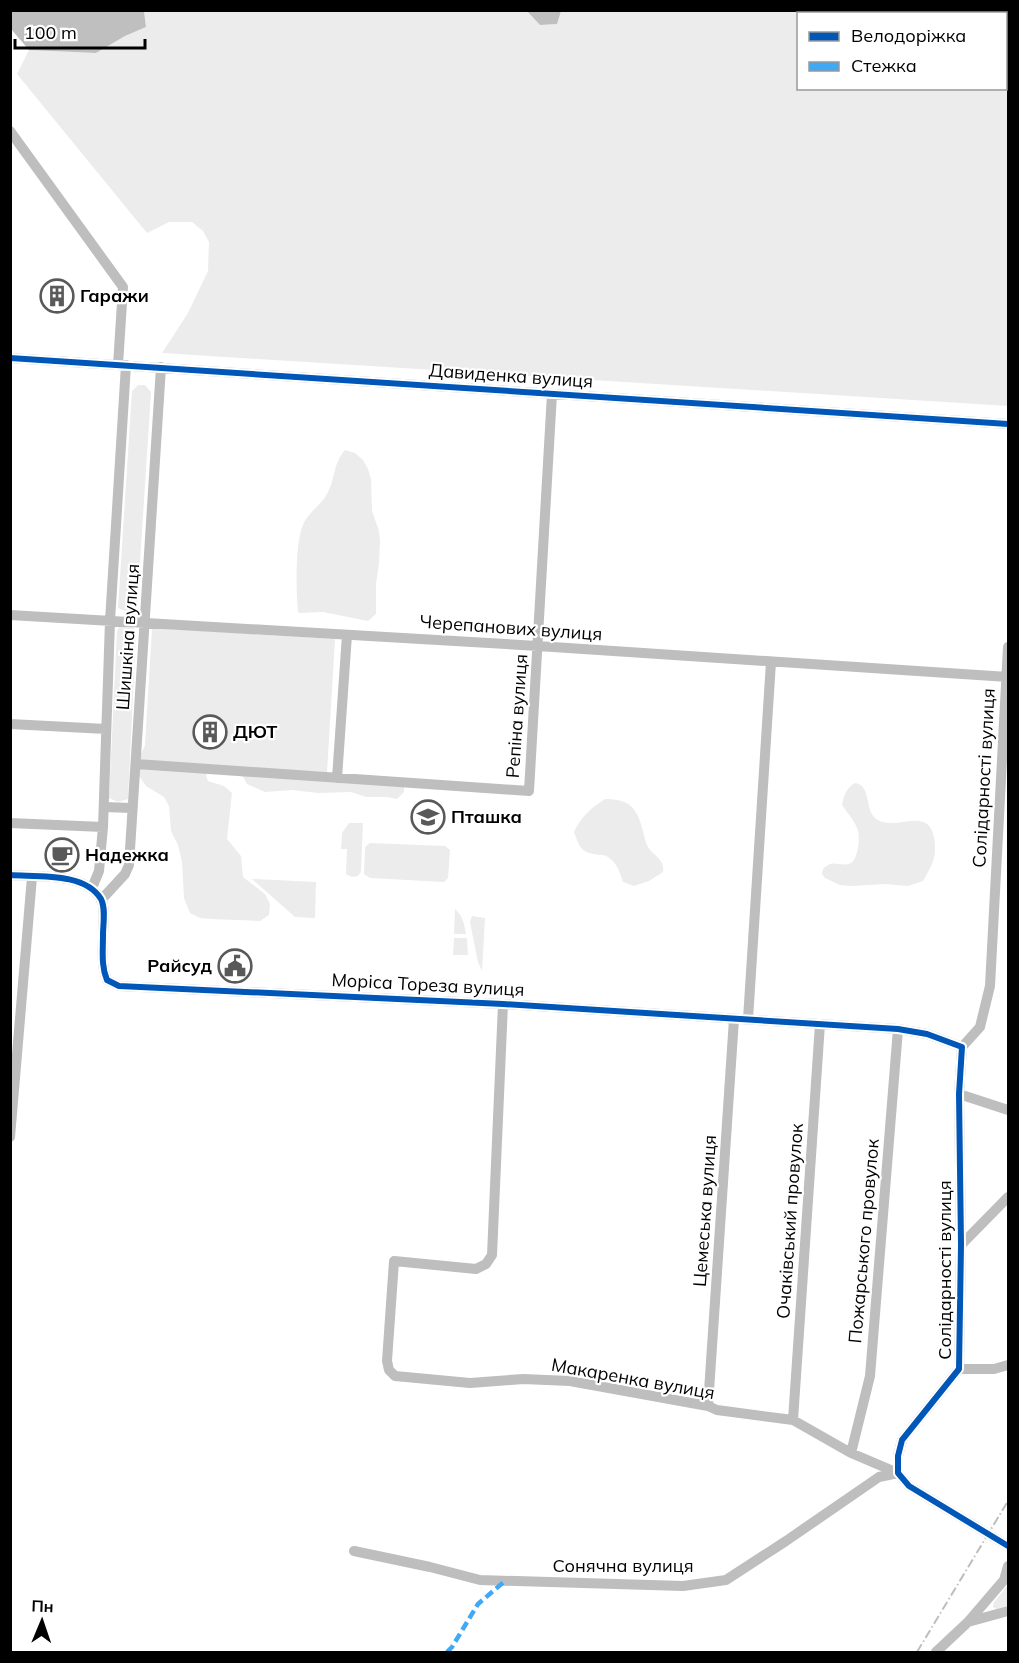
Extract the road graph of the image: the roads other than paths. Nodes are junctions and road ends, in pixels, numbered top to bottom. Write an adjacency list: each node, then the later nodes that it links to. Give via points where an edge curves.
1 (10, 131): 3 (street, via 123,287)
2 (10, 358): 3 (street, Давиденка вулиця)
3 (122, 365): 4 (street, Давиденка вулиця); 8 (street)
4 (161, 367): 5 (street, Давиденка вулиця); 9 (street, Шишкiна вулиця)
5 (552, 394): 6 (street, Давиденка вулиця); 11 (street, Репiна вулиця)
6 (1008, 424)
7 (10, 615): 8 (street, Черепанових вулиця)
8 (110, 621): 9 (street, Черепанових вулиця); 16 (street)
9 (146, 623): 10 (street, Черепанових вулиця); 17 (street, Шишкiна вулиця)
10 (347, 635): 11 (street, Черепанових вулиця); 18 (street)
11 (538, 646): 13 (street, Черепанових вулиця); 18 (street, Репiна вулиця, via 529,791)
12 (1008, 647): 14 (street, Солідарності вулиця)
13 (771, 662): 14 (street, Черепанових вулиця); 29 (street)
14 (1007, 677): 32 (street, Солідарності вулиця, via 990,986 980,1027)
15 (10, 724): 16 (street)
16 (106, 729): 19 (street)
17 (136, 764): 18 (street, Репiна вулиця); 20 (street, Шишкiна вулиця)
18 (337, 778)
19 (104, 807): 20 (street); 22 (street)
20 (132, 808): 26 (street, Шишкiна вулиця, via 129,865)
21 (10, 824): 22 (street)
22 (103, 827): 25 (street, via 99,871)
23 (10, 875): 24 (street)
24 (32, 877): 25 (street, via 74,879); 35 (street)
25 (92, 888): 26 (street)
26 (101, 900): 27 (street, Моріса Тореза вулиця, via 102,970 107,980 119,986)
27 (503, 1004): 28 (street, Моріса Тореза вулиця); 40 (street, Макаренка вулиця, via 492,1255 476,1269 394,1261 388,1370 395,1376 470,1383 570,1381)
28 (734, 1018): 29 (street, Моріса Тореза вулиця); 40 (street, Цемеська вулиця)
29 (748, 1019): 30 (street, Моріса Тореза вулиця)
30 (820, 1024): 31 (street, Моріса Тореза вулиця); 41 (street, Очакiвський провулок)
31 (898, 1029): 32 (street, Моріса Тореза вулиця, via 927,1034); 42 (street, Пожарського провулок, via 870,1376)
32 (962, 1047): 33 (street, Солідарності вулиця)
33 (959, 1094): 34 (street); 37 (street, Солідарності вулиця)
34 (1008, 1110)
35 (10, 1137)
36 (1008, 1197): 37 (street)
37 (961, 1245): 39 (street, Солідарності вулиця)
38 (1008, 1365): 39 (street)
39 (959, 1369): 43 (street, Солідарності вулиця, via 902,1440)
40 (708, 1406): 41 (street, Макаренка вулиця)
41 (793, 1420): 42 (street, Макаренка вулиця)
42 (851, 1453): 43 (street, Макаренка вулиця)
43 (898, 1473): 44 (street, via 909,1486); 45 (street, Сонячна вулиця, via 879,1476 726,1580 683,1586 480,1580)
44 (1008, 1546)
45 (354, 1551)
46 (1008, 1566): 47 (street)
47 (1006, 1579): 49 (street)
48 (1008, 1611): 49 (street)
49 (968, 1622): 50 (street)
50 (936, 1653)

